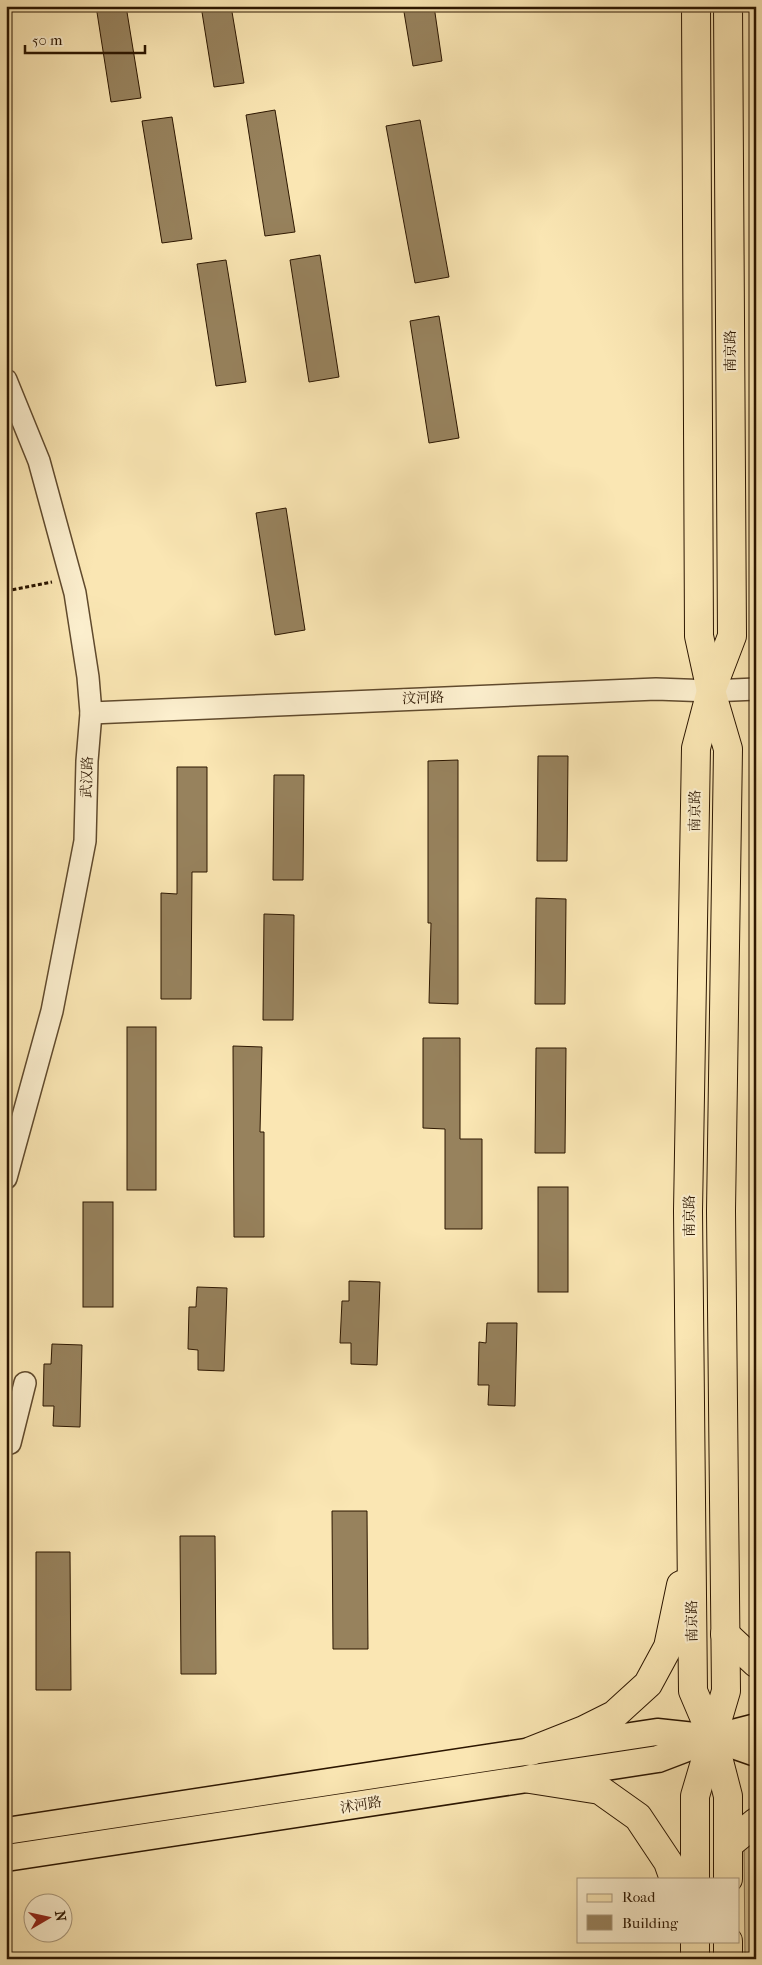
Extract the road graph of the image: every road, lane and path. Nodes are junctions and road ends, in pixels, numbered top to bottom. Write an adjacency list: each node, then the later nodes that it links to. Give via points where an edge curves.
1 (696, 6): 7 (highway, 南京路, via 699,636)
2 (728, 6): 7 (highway, 南京路, via 732,636)
3 (6, 380): 8 (street, 武汉路, via 39,461 75,593)
4 (52, 582): 5 (path)
5 (6, 591)
6 (756, 689): 7 (street, 汶河路)
7 (711, 691): 8 (street, 汶河路, via 656,689); 12 (highway, 南京路, via 696,748 688,1211); 13 (highway, 南京路, via 728,749 721,1211)
8 (90, 713): 9 (street, 武汉路, via 86,841 52,1011)
9 (6, 1178)
10 (24, 1383): 11 (street, via 10,1443)
11 (6, 1444)
12 (692, 1532): 16 (highway, 南京路, via 693,1691); 17 (highway, via 668,1646 648,1684 614,1715)
13 (725, 1634): 14 (highway); 16 (highway, 南京路, via 726,1691)
14 (756, 1663)
15 (756, 1727): 16 (main road, 沭河路)
16 (713, 1738): 17 (main road, 沭河路, via 657,1732); 18 (main road, 沭河路); 19 (main road, 沭河路, via 658,1759); 24 (highway, 南京路, via 728,1796); 27 (highway, 南京路, via 695,1796)
17 (530, 1751): 22 (main road, 沭河路)
18 (756, 1753)
19 (530, 1779): 25 (main road, 沭河路); 26 (highway, via 600,1790 638,1817 668,1862)
20 (6, 1818): 22 (main road)
21 (756, 1822): 24 (highway)
22 (40, 1826): 23 (main road, 沭河路)
23 (6, 1831)
24 (728, 1845): 28 (highway, 南京路)
25 (6, 1858)
26 (674, 1878)
27 (695, 1878)
28 (728, 1878)
29 (695, 1942): 31 (highway)
30 (728, 1942): 32 (highway)
31 (695, 1959)
32 (728, 1959)

